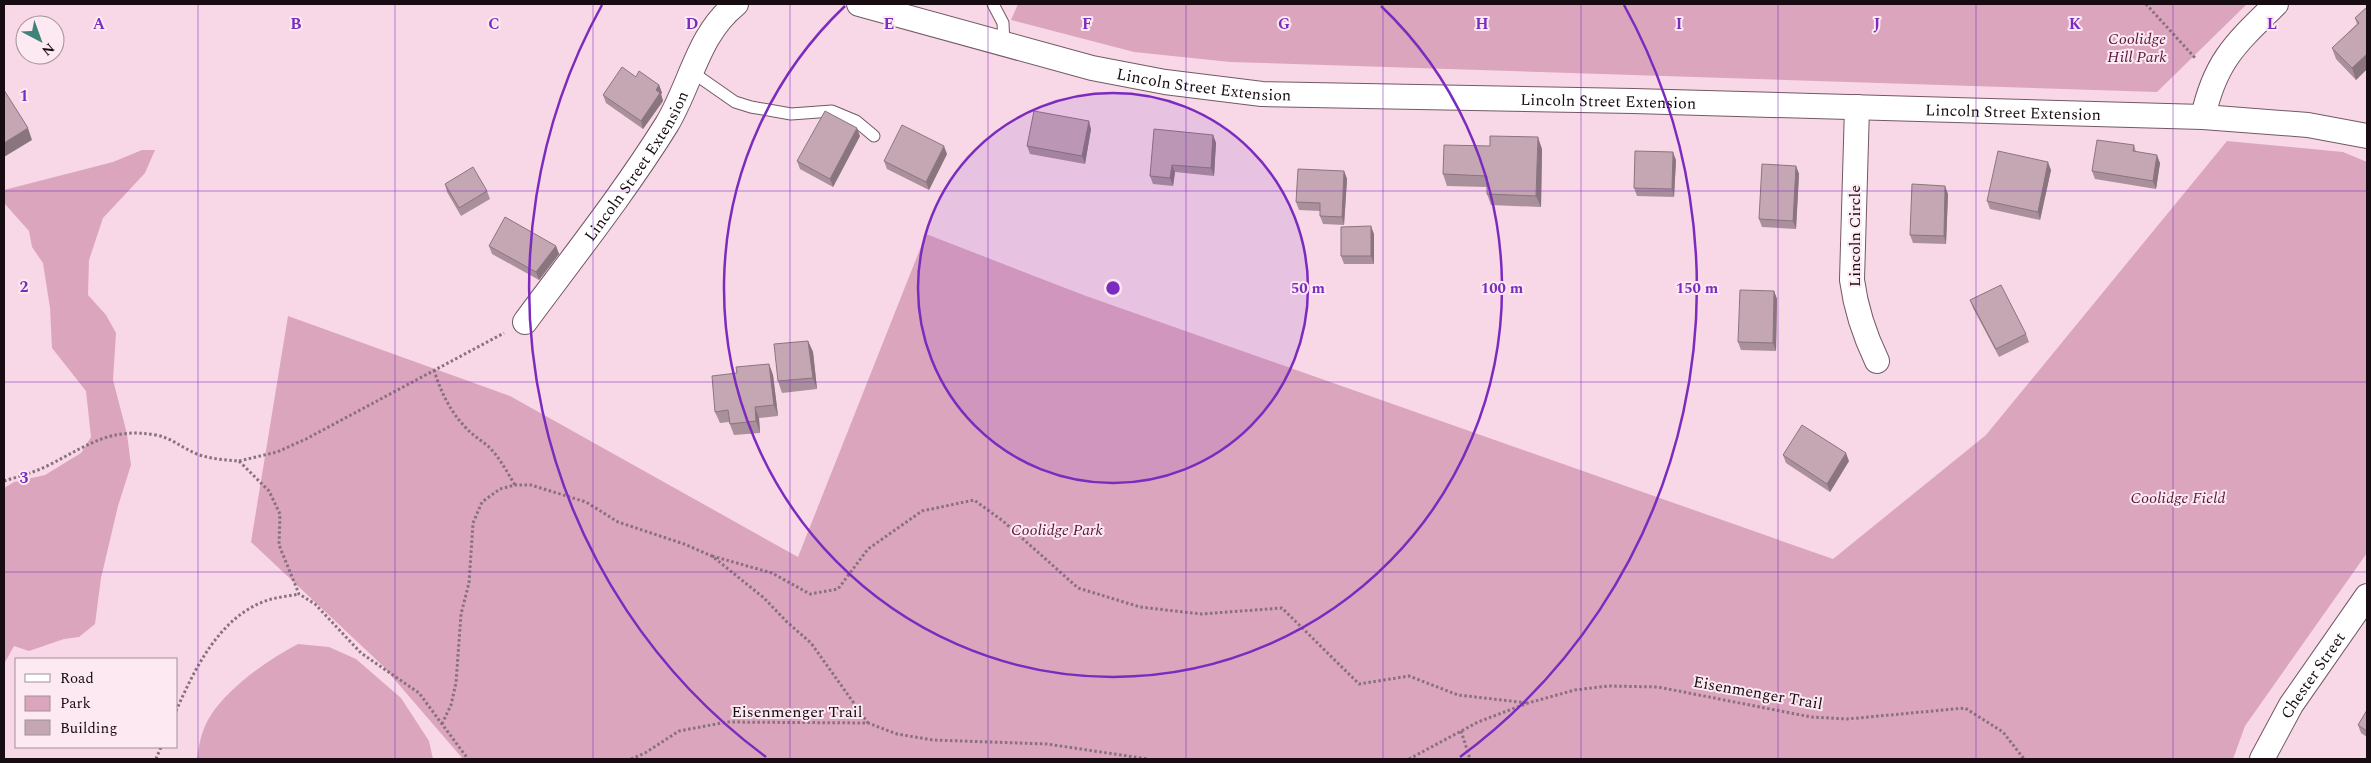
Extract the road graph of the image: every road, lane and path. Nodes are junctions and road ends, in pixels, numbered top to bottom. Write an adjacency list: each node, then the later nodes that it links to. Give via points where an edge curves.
1 (736, 4): 7 (street, Lincoln Street Extension, via 714,26)
2 (860, 4): 6 (street, Lincoln Street Extension)
3 (993, 4): 6 (lane, via 1003,23)
4 (2146, 4): 8 (path)
5 (2276, 4): 8 (street, via 2225,57)
6 (1004, 45): 9 (street, Lincoln Street Extension, via 1127,76 1262,94)
7 (692, 72): 11 (lane, via 735,102 791,114 832,110 856,121); 13 (street, Lincoln Street Extension, via 667,123 640,165)
8 (2214, 77): 10 (street)
9 (1857, 107): 10 (street, Lincoln Street Extension); 14 (street, Lincoln Circle, via 1852,280 1856,308)
10 (2203, 117): 12 (street, Lincoln Street Extension, via 2308,125)
11 (874, 136)
12 (2367, 136)
13 (525, 322): 15 (path)
14 (1877, 361)
15 (434, 370): 16 (path, via 284,448); 18 (path, via 451,409 502,462)
16 (239, 461): 17 (path, via 197,454 172,439 134,432 108,436 51,464); 20 (path, via 269,491 280,514 279,544)
17 (4, 481)
18 (516, 485): 19 (path, via 531,485 586,502 618,522); 25 (path, via 500,489 482,502 473,522 470,583 460,614 456,683)
19 (712, 556): 22 (path, Eisenmenger Trail, via 772,573 810,594 838,589 868,549 922,511 974,500 1003,521 1078,588 1140,607 1201,614 1282,608 1359,684 1409,676 1458,695); 24 (path, via 812,643)
20 (299, 594): 23 (path, via 268,600 244,612 226,627 211,644); 25 (path, via 315,604 361,653 419,694)
21 (2367, 596): 33 (street, Chester Street, via 2291,705)
22 (1528, 703): 26 (path, Eisenmenger Trail); 32 (path, Eisenmenger Trail, via 1575,690 1608,686 1658,687 1811,717 1847,719 1965,708 2003,732)
23 (178, 706)
24 (868, 723): 28 (path, Eisenmenger Trail, via 727,722 679,731); 29 (path, Eisenmenger Trail, via 897,734 933,740 1047,744)
25 (442, 724): 27 (path)
26 (1461, 732): 30 (path, Eisenmenger Trail); 31 (path)
27 (468, 759)
28 (631, 759)
29 (1148, 759)
30 (1409, 759)
31 (1470, 759)
32 (2024, 759)
33 (2262, 759)

